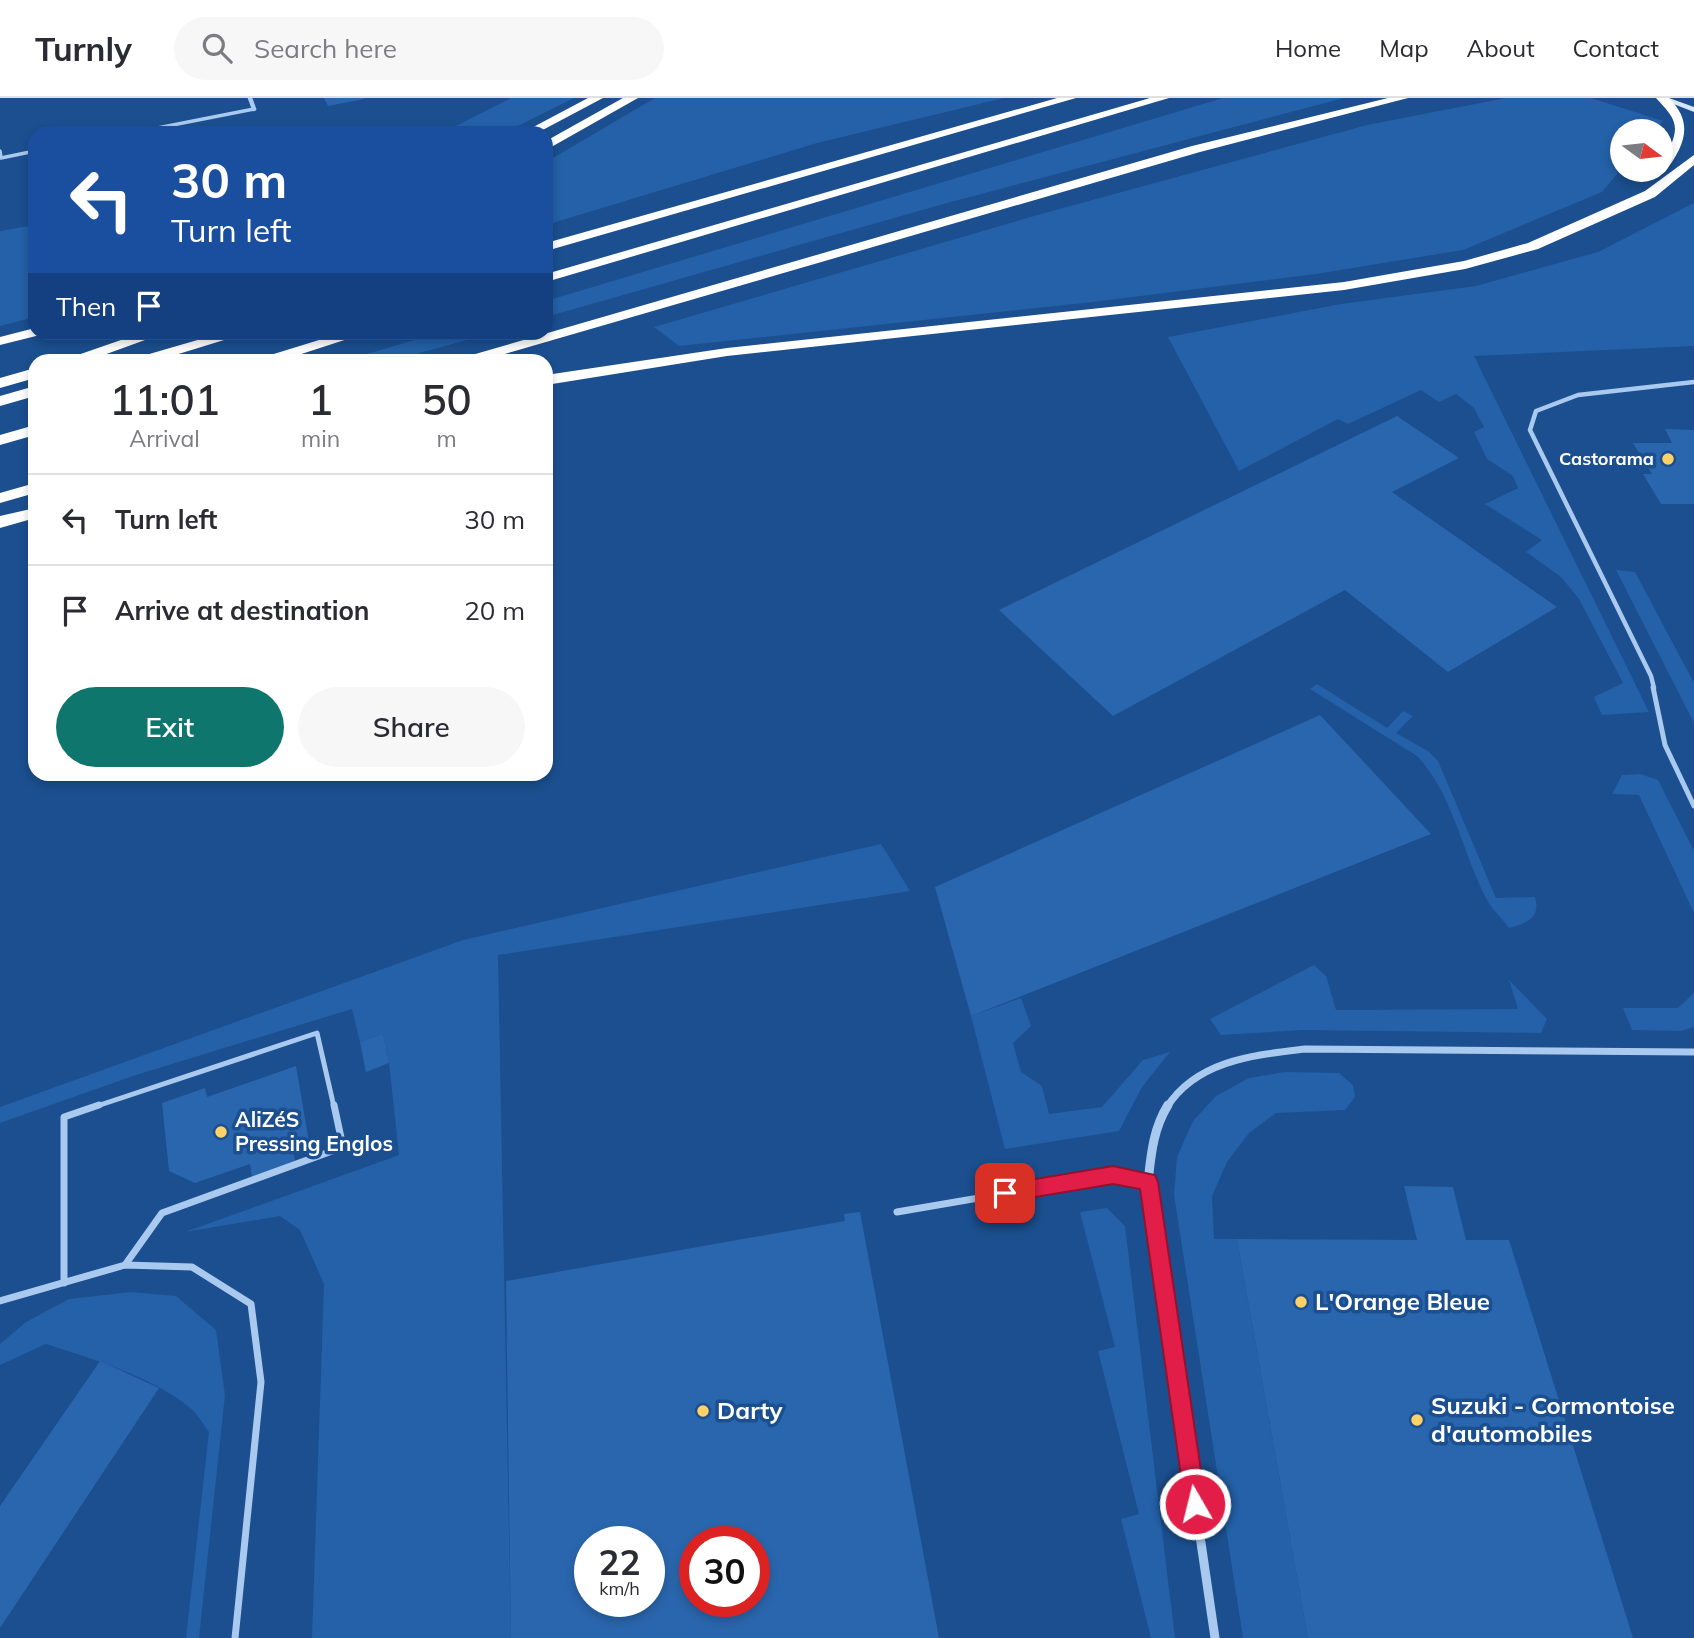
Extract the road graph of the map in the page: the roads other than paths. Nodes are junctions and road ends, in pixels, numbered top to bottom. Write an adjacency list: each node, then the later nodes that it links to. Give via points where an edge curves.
1 (250, 98): 9 (street)
2 (597, 98): 12 (highway)
3 (632, 98): 13 (highway)
4 (1070, 98): 20 (highway)
5 (1163, 98): 21 (highway)
6 (1402, 98): 23 (highway, via 1196,149)
7 (1663, 98): 8 (main road); 10 (main road); 15 (highway, via 1677,110 1683,128)
8 (1694, 105)
9 (254, 109): 11 (lane)
10 (1694, 110)
11 (168, 126)
12 (542, 126)
13 (553, 142)
14 (0, 151): 16 (lane, via 1,158)
15 (1673, 152)
16 (28, 153)
17 (1694, 159): 19 (highway, via 1660,187)
18 (1646, 182): 19 (highway)
19 (1617, 208): 34 (highway, via 1533,246 1391,279 727,352)
20 (553, 245)
21 (553, 276)
22 (28, 334): 28 (highway)
23 (553, 336)
24 (136, 340): 29 (highway)
25 (215, 340): 30 (highway)
26 (335, 340): 31 (highway)
27 (539, 340): 32 (highway)
28 (0, 341)
29 (95, 354)
30 (165, 354)
31 (289, 354)
32 (491, 354)
33 (28, 375): 36 (highway)
34 (553, 379)
35 (1694, 382): 45 (lane, via 1578,395 1536,411 1530,430 1651,676 1665,745)
36 (0, 383)
37 (28, 393): 38 (highway)
38 (0, 401)
39 (28, 432): 40 (highway)
40 (0, 440)
41 (28, 490): 42 (highway)
42 (0, 498)
43 (28, 515): 44 (highway)
44 (0, 522)
45 (1694, 806)
46 (1694, 1052): 47 (street, via 1305,1049 1261,1053 1198,1074 1171,1100 1149,1150)
47 (1148, 1182): 48 (lane, via 1113,1175); 53 (street)
48 (897, 1212)
49 (125, 1265): 50 (lane); 50 (lane, via 162,1213 343,1147 317,1033 64,1117); 52 (lane, via 191,1268 251,1304 261,1382)
50 (64, 1283): 51 (lane)
51 (0, 1301)
52 (235, 1638)
53 (1215, 1638)

